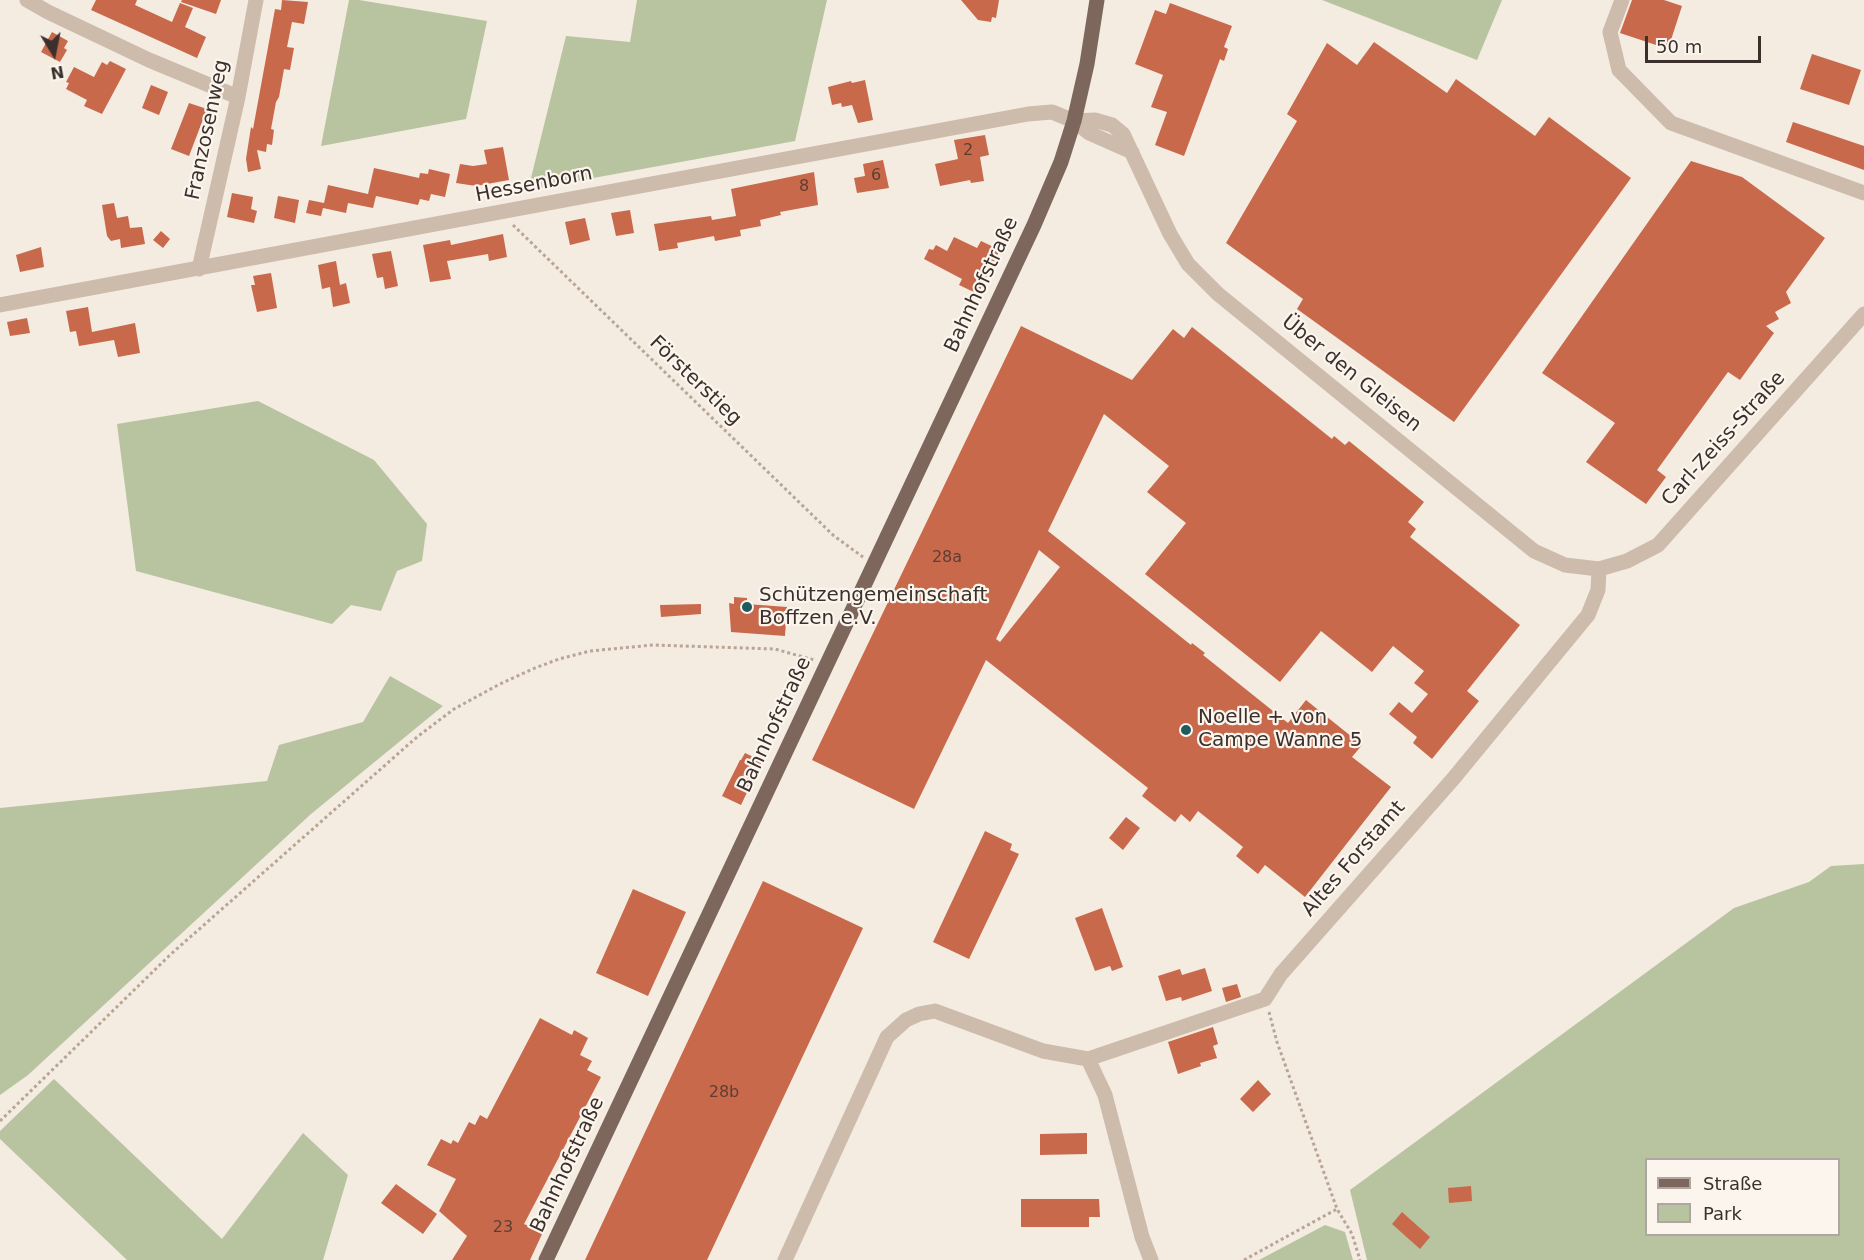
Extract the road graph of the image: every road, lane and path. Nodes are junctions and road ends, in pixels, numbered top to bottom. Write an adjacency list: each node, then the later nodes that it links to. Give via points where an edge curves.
1 (27, 0): 5 (street, via 149,60)
2 (256, 0): 5 (street, Franzosenweg)
3 (1097, 0): 6 (main road, Bahnhofstraße)
4 (1622, 0): 7 (street, via 1610,32 1619,70 1671,123)
5 (238, 97): 9 (street, Franzosenweg)
6 (1074, 121): 8 (street, Hessenborn, via 1052,112 1028,114); 12 (main road, Bahnhofstraße, via 1034,225); 13 (street, Über den Gleisen, via 1089,133 1132,152 1188,264 1218,294 1534,551 1565,565)
7 (1864, 194)
8 (500, 213): 9 (street, Hessenborn); 12 (path, Försterstieg, via 834,536)
9 (198, 269): 10 (street, Hessenborn)
10 (0, 305)
11 (1864, 314): 13 (street, Carl-Zeiss-Straße, via 1658,545 1628,561)
12 (874, 565): 14 (main road, Bahnhofstraße)
13 (1599, 569): 15 (street, Altes Forstamt, via 1598,590 1588,615 1453,779 1281,974)
14 (827, 664): 17 (path, via 775,649 653,645 591,651 535,668 454,709 417,737 171,954); 19 (main road, Bahnhofstraße)
15 (1265, 999): 16 (street); 18 (path)
16 (1088, 1059): 20 (street, via 1043,1051 935,1011 906,1020 887,1037); 21 (street, via 1106,1095)
17 (0, 1121)
18 (1338, 1209): 22 (path); 23 (path)
19 (546, 1260)
20 (785, 1260)
21 (1151, 1260)
22 (1244, 1260)
23 (1360, 1260)

